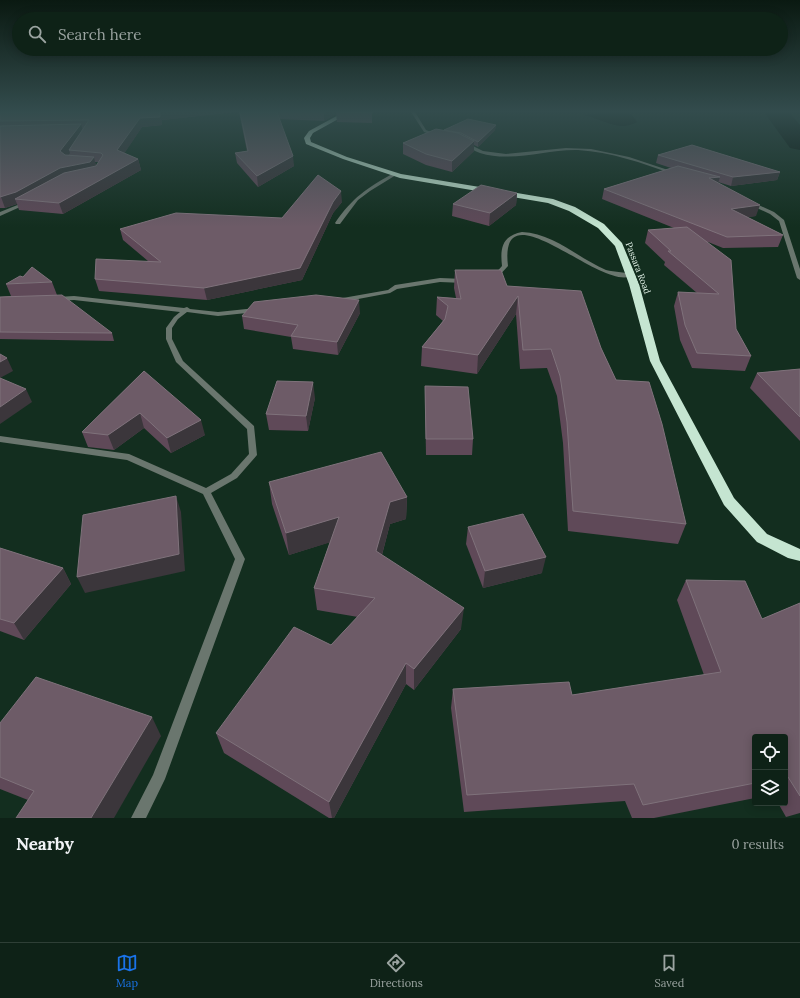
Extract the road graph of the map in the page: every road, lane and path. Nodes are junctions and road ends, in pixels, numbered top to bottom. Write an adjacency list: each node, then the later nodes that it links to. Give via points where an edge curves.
1 (326, 150): 5 (highway, Passara Road)
2 (477, 150): 3 (street, via 502,155)
3 (553, 150)
4 (596, 150): 6 (street, via 634,158)
5 (394, 175): 10 (street, via 359,195); 11 (highway, Passara Road, via 527,196 572,210 601,226 619,245)
6 (683, 175)
7 (30, 201): 9 (street)
8 (746, 202): 12 (street, via 772,212 781,220)
9 (0, 214)
10 (338, 223)
11 (630, 275): 13 (street, via 612,274 543,238 529,234 511,237 506,241 503,256 505,266); 21 (highway, Passara Road, via 655,361 729,501 762,538)
12 (800, 278)
13 (489, 280)
14 (472, 282): 16 (street, via 440,280)
15 (52, 299): 17 (street, via 74,298)
16 (330, 302)
17 (187, 309): 18 (street, via 218,314); 20 (street, via 169,328 169,338 180,362 251,428 253,455 234,476)
18 (264, 309)
19 (0, 439): 20 (street, via 129,456)
20 (206, 492): 22 (street, via 240,559 158,779)
21 (800, 556)
22 (138, 818)

